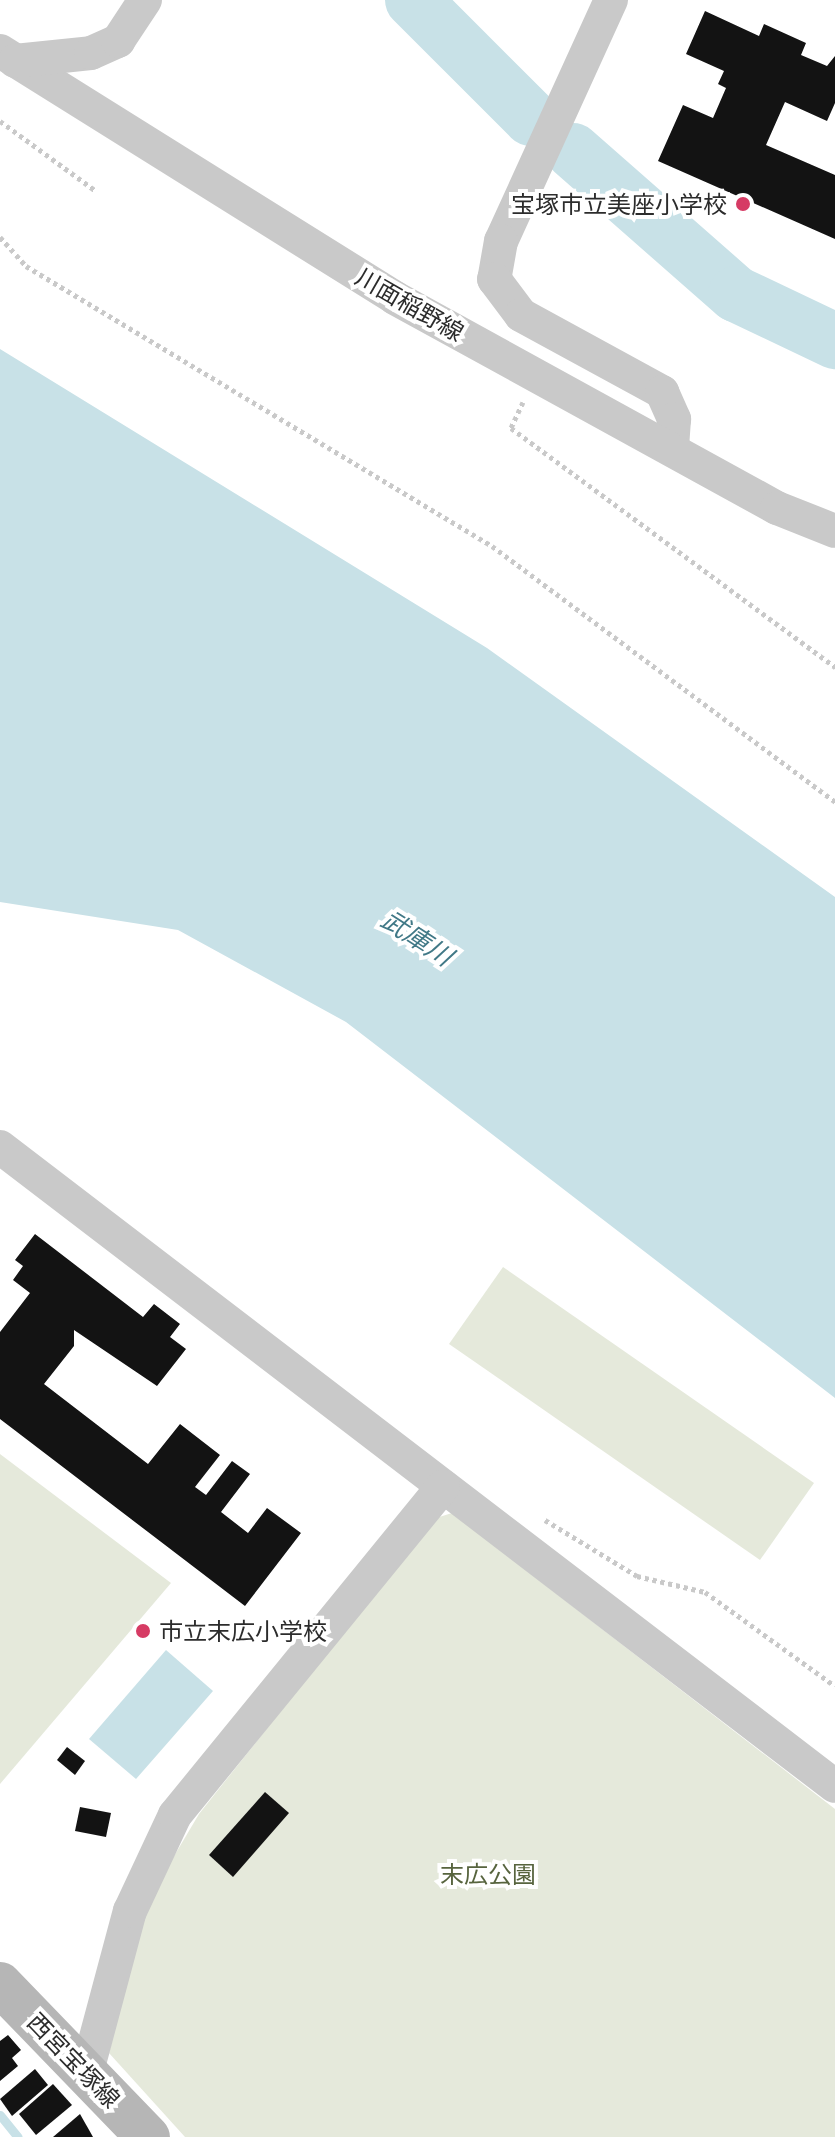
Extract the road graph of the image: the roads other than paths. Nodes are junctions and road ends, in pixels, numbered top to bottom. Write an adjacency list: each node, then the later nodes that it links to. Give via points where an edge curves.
1 (145, 0): 3 (street, via 118,41 105,47)
2 (611, 0): 4 (street, via 501,241 494,279 521,315 662,392 674,419)
3 (7, 56): 4 (street, 川面稲野線, via 395,298)
4 (672, 447): 5 (street, 川面稲野線, via 777,508)
5 (835, 531)
6 (0, 1147): 7 (street)
7 (443, 1486): 8 (street); 10 (street, via 175,1815 130,1911)
8 (835, 1786)
9 (0, 1984): 10 (main road, 西宮宝塚線)
10 (87, 2071): 11 (main road, 西宮宝塚線)
11 (148, 2137)

